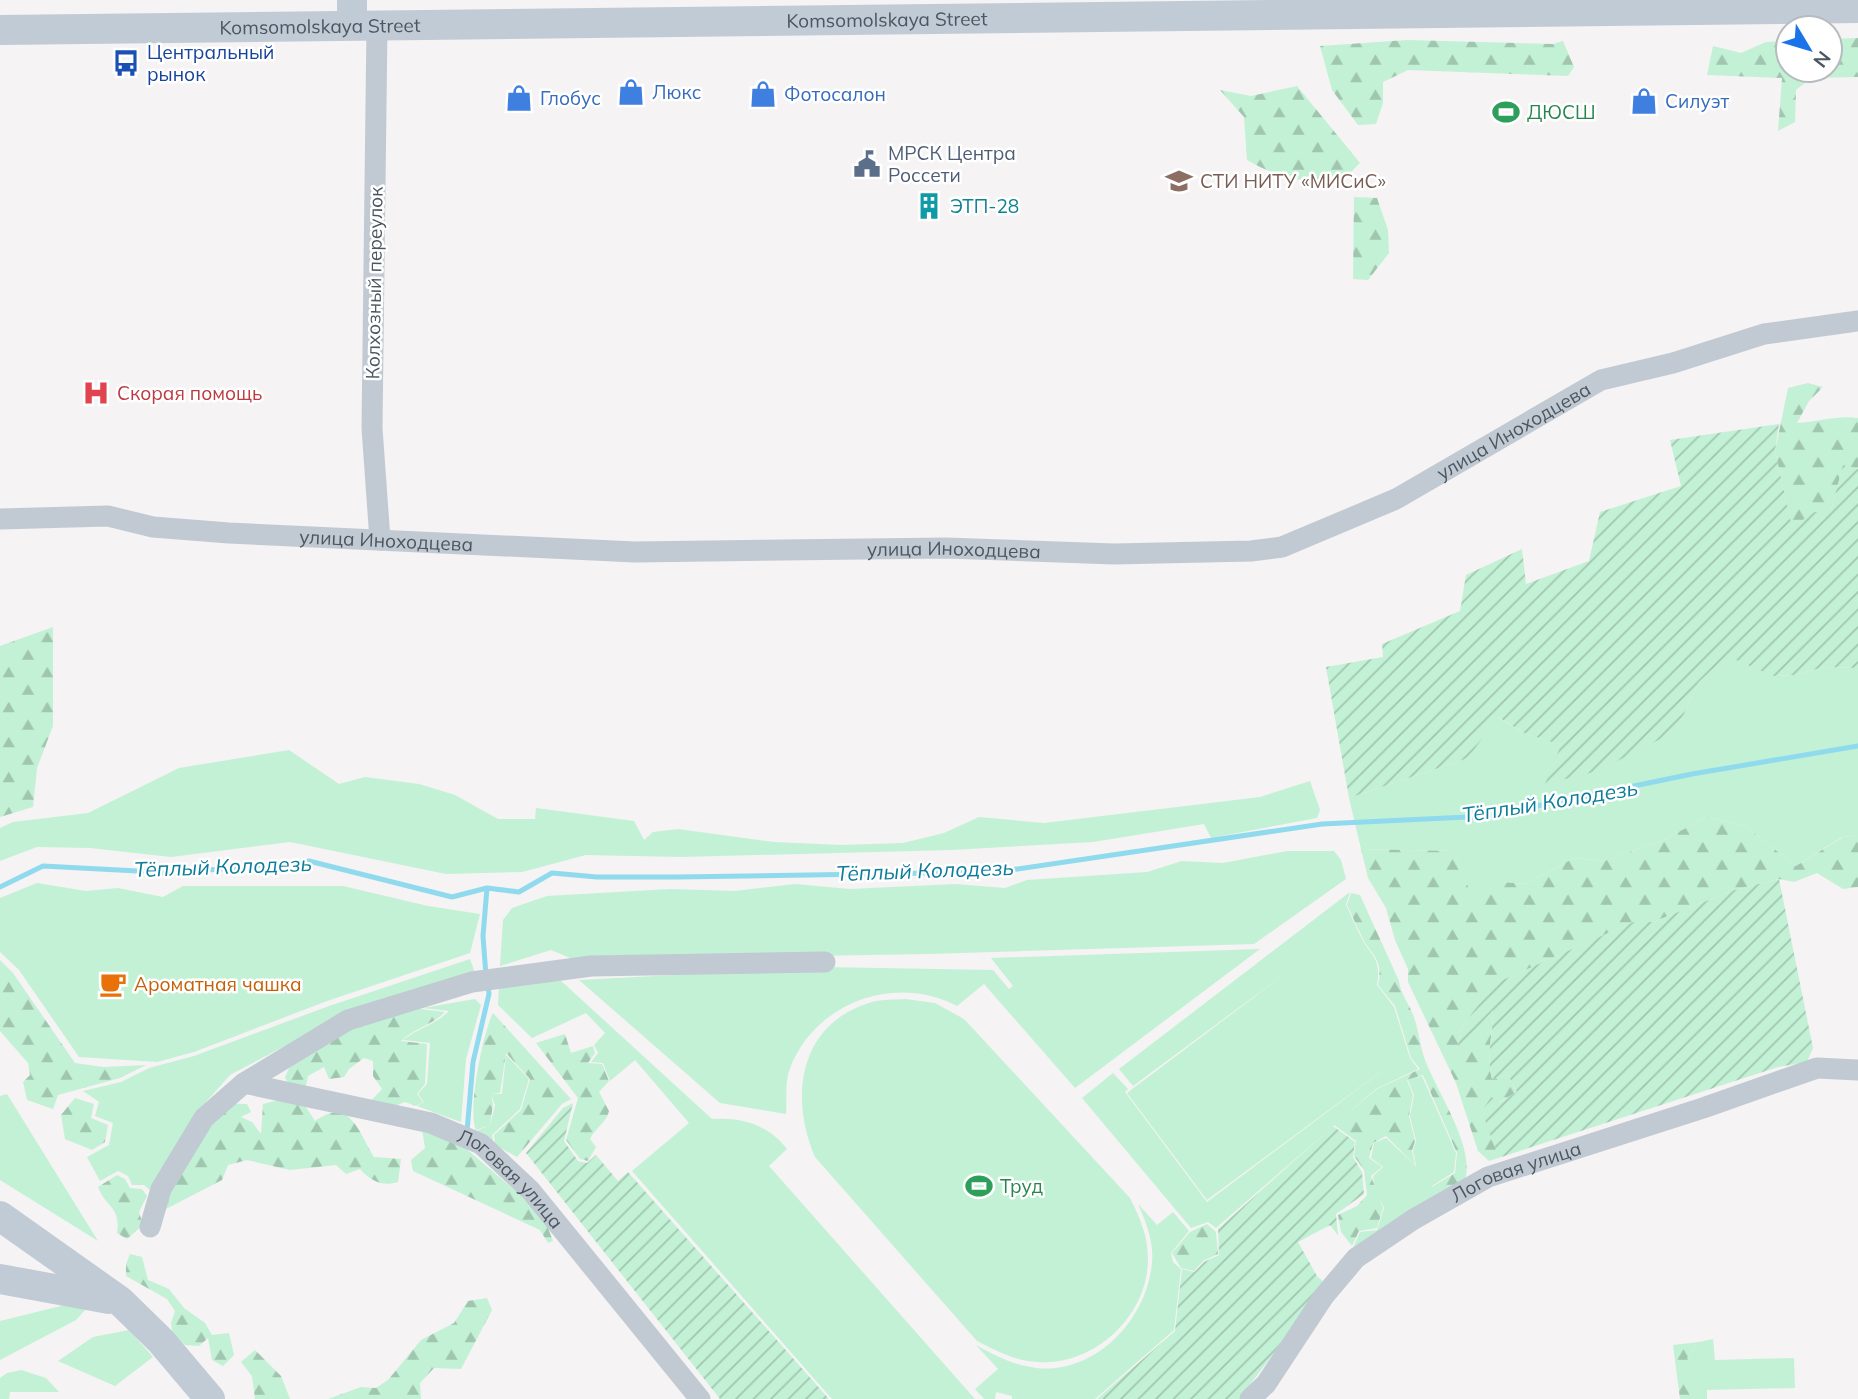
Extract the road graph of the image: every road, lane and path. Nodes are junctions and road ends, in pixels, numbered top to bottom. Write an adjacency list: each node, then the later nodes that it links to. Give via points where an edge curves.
1 (1525, 6): 2 (main road, Komsomolskaya Street); 3 (main road, Komsomolskaya Street)
2 (1858, 8)
3 (897, 9): 4 (main road, Komsomolskaya Street)
4 (360, 17): 5 (main road, Komsomolskaya Street); 8 (street, Колхозный переулок, via 372,428)
5 (0, 30)
6 (1858, 321): 8 (street, улица Иноходцева, via 1764,334 1601,380 1396,499 1282,547 1114,554 946,548 635,552)
7 (0, 519): 8 (street, улица Иноходцева, via 108,516 152,527)
8 (380, 540)
9 (825, 962): 11 (street, via 591,966 472,982 348,1020)
10 (1858, 1070): 18 (street, Логовая улица, via 1816,1068 1488,1177 1356,1258 1324,1296 1266,1384)
11 (244, 1083): 13 (street, via 204,1118 161,1189); 17 (street, Логовая улица, via 431,1123 481,1144 531,1191)
12 (0, 1216): 15 (main road)
13 (150, 1227)
14 (0, 1279): 15 (main road)
15 (120, 1301): 16 (main road)
16 (210, 1399)
17 (700, 1399)
18 (1250, 1399)

